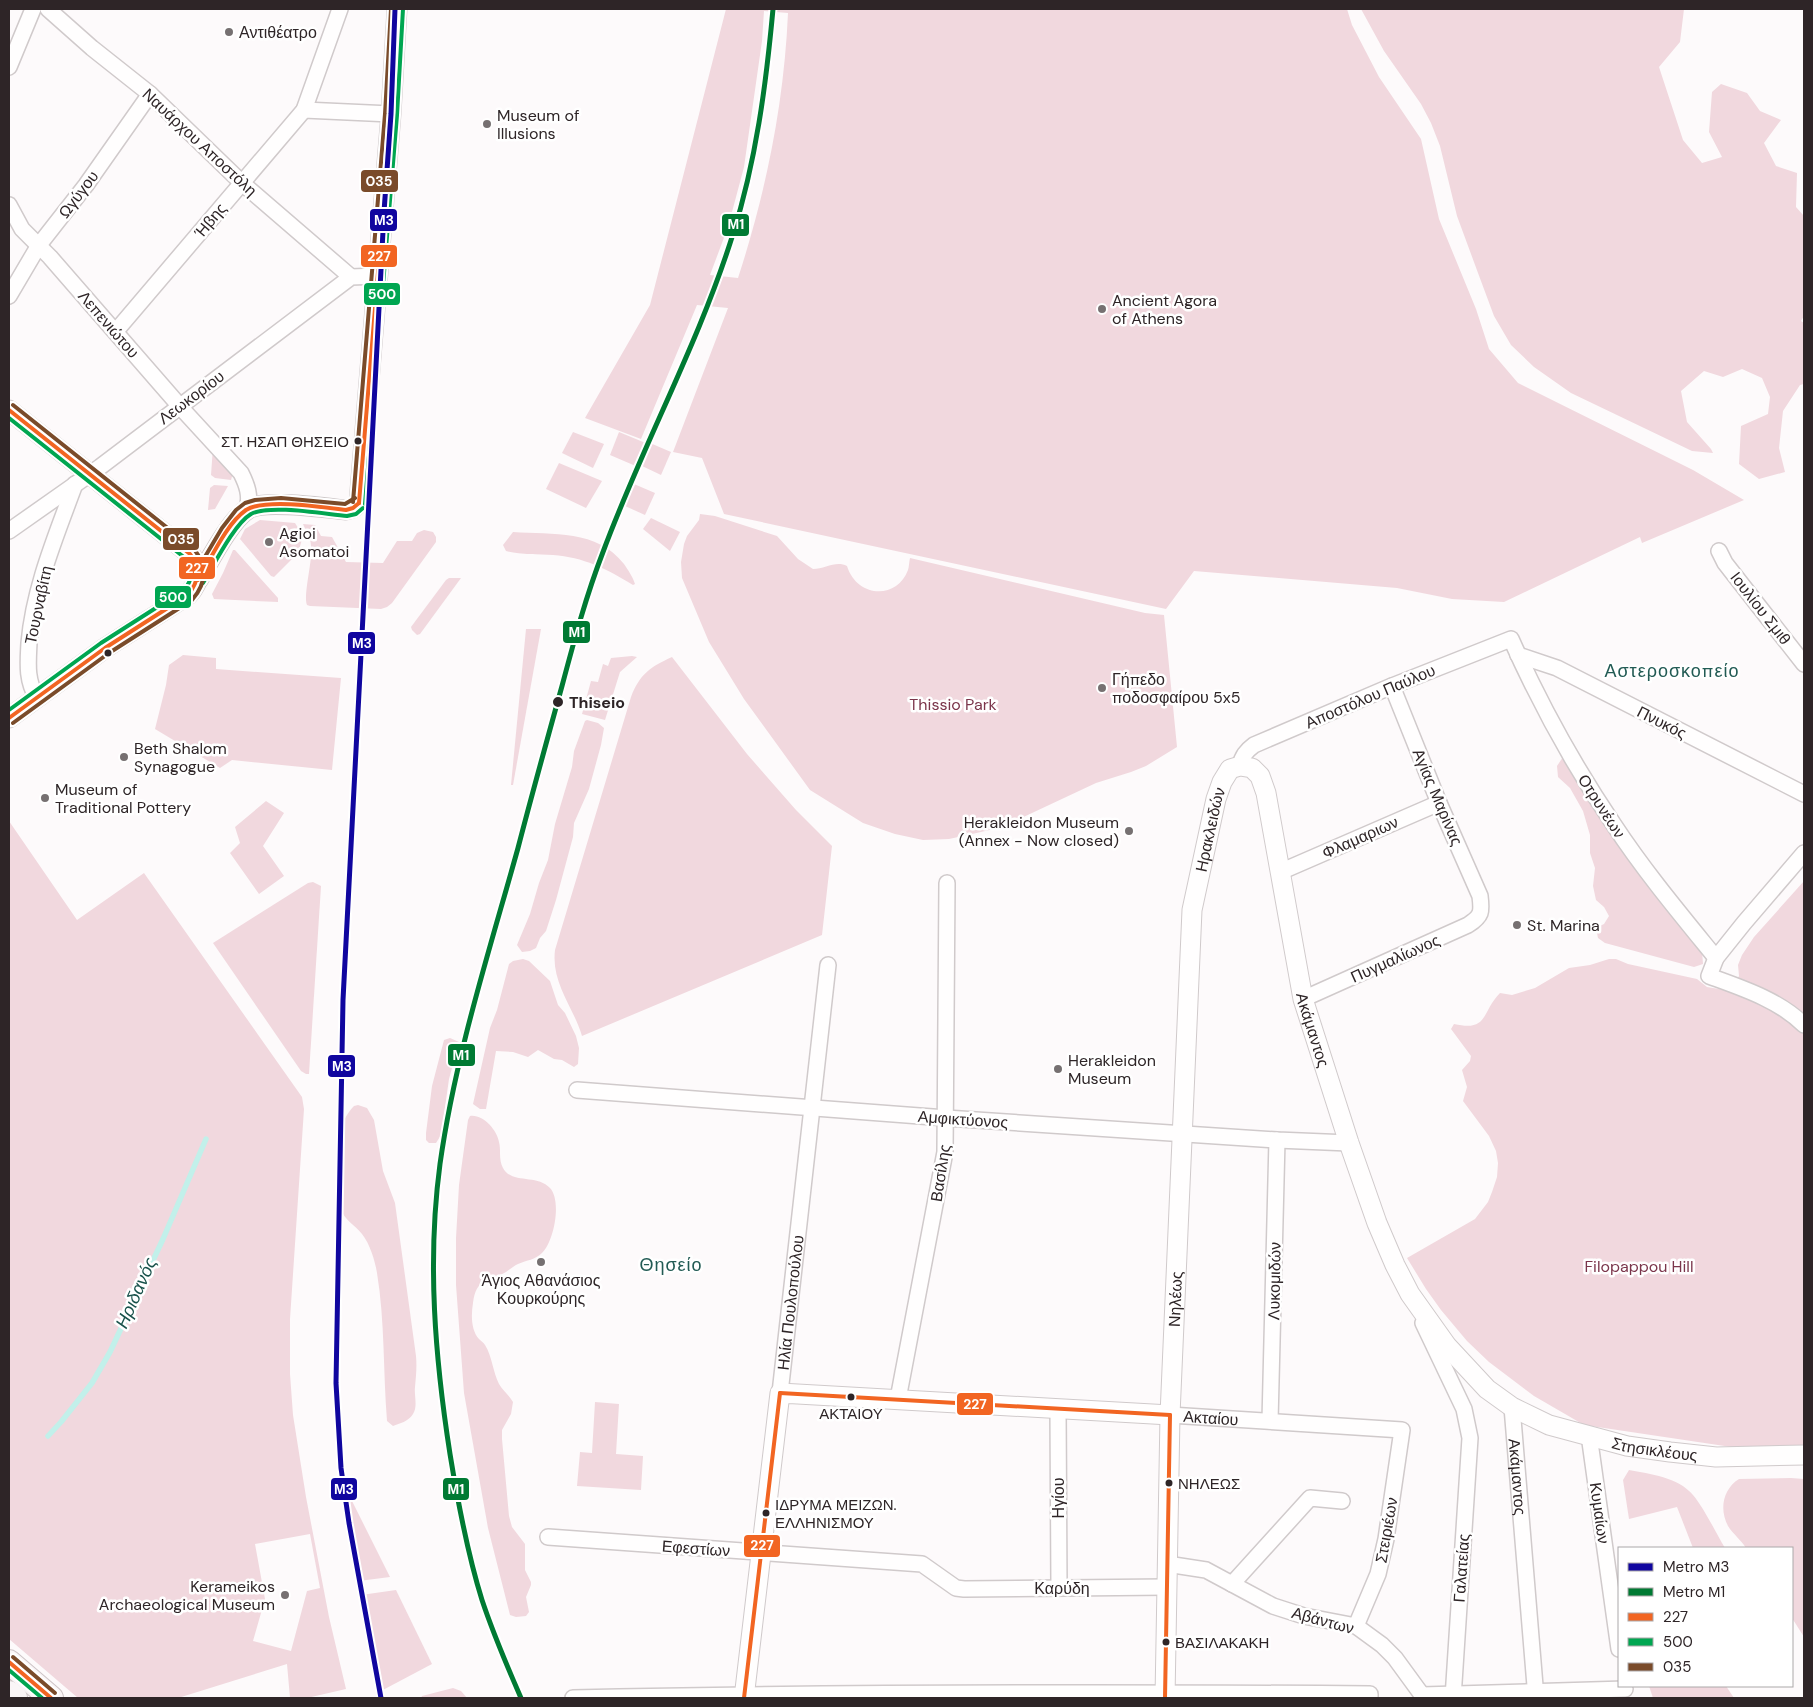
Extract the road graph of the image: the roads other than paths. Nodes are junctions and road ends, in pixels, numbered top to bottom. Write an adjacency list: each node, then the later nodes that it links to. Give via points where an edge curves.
1 (33, 9): 5 (street)
2 (48, 9): 6 (street, Ναυάρχου Αποστόλη)
3 (340, 9): 7 (street)
4 (397, 9): 8 (street)
5 (9, 67)
6 (150, 94): 9 (street, Ναυάρχου Αποστόλη); 11 (street, Ωγύγου)
7 (304, 110): 8 (street); 9 (street, Ήβης)
8 (391, 114): 12 (street)
9 (242, 183): 13 (street, Ναυάρχου Αποστόλη); 15 (street, Ήβης)
10 (9, 205): 11 (street, Λεπενιώτου, via 22,229)
11 (39, 245): 14 (street, Ωγύγου); 15 (street, Λεπενιώτου)
12 (378, 276): 13 (street); 19 (street, via 359,503 346,510)
13 (351, 277): 16 (street, Λεωκορίου)
14 (9, 296)
15 (116, 331): 16 (street, Λεπενιώτου)
16 (180, 406): 18 (street, Λεωκορίου); 19 (street, Λεπενιώτου, via 241,473)
17 (9, 410): 18 (street)
18 (82, 479): 20 (street, Λεωκορίου); 22 (street); 28 (street, Τουρναβίτη, via 42,574 31,625 27,671 31,689)
19 (249, 505): 22 (street, via 238,508 212,546 203,553); 23 (street, via 232,525)
20 (9, 531)
21 (1719, 551): 26 (street, Ιουλίου Σμιθ)
22 (190, 554): 23 (street, via 198,566)
23 (197, 583): 28 (street, via 182,599 105,648)
24 (1511, 639): 25 (street, Οτρυνέων); 27 (street, Αποστόλου Παύλου)
25 (1518, 655): 31 (street, Πνυκός, via 1557,668); 38 (street, Οτρυνέων, via 1573,761 1615,827)
26 (1804, 664)
27 (1392, 686): 30 (street, Αποστόλου Παύλου, via 1254,745 1246,751); 32 (street, Αγίας Μαρίνας)
28 (37, 698): 29 (street)
29 (9, 718)
30 (1240, 766): 34 (street, Ακάμαντος, via 1252,768 1260,776); 36 (street, Ηρακλειδών, via 1230,769 1216,798)
31 (1804, 794)
32 (1439, 803): 34 (street, Φλαμαριων); 37 (street, Αγίας Μαρίνας, via 1480,896)
33 (1804, 853): 38 (street)
34 (1280, 872): 40 (street, Ακάμαντος)
35 (947, 883): 44 (street, Βασίλης)
36 (1193, 901): 45 (street, Νηλέως)
37 (1482, 909): 40 (street, Πυγμαλίωνος, via 1478,919 1468,925)
38 (1716, 958): 41 (street, via 1709,976 1764,998)
39 (828, 966): 43 (street, Ηλία Πουλοπούλου)
40 (1303, 999): 47 (street, Ακάμαντος)
41 (1804, 1025)
42 (577, 1090): 43 (street, Αμφικτύονος)
43 (812, 1108): 44 (street, Αμφικτύονος); 49 (street, Ηλία Πουλοπούλου)
44 (946, 1118): 45 (street, Αμφικτύονος); 50 (street, Βασίλης, via 945,1152)
45 (1183, 1134): 46 (street, Αμφικτύονος); 53 (street, Νηλέως)
46 (1277, 1140): 47 (street, Αμφικτύονος); 54 (street, Λυκομιδών)
47 (1349, 1143): 48 (street, Ακάμαντος, via 1377,1223)
48 (1410, 1294): 51 (street, Ακάμαντος, via 1447,1346 1487,1389); 57 (street, Ακάμαντος, via 1464,1409)
49 (780, 1393): 50 (street, Ακταίου); 61 (street, Ηλία Πουλοπούλου)
50 (898, 1399): 52 (street, Ακταίου)
51 (1512, 1407): 56 (street, Στησικλέους, via 1549,1424); 71 (street, Ακάμαντος)
52 (1058, 1408): 53 (street, Ακταίου); 66 (street, Ηγίου)
53 (1170, 1414): 54 (street, Ακταίου); 62 (street, Νηλέως)
54 (1270, 1421): 55 (street, Ακταίου)
55 (1402, 1430): 67 (street, Στειριέων, via 1378,1574)
56 (1589, 1436): 58 (street, Στησικλέους, via 1644,1449 1716,1457); 68 (street, Κυμαίων)
57 (1470, 1438): 75 (street, Γαλατείας)
58 (1804, 1455)
59 (1342, 1501): 63 (street, via 1310,1498)
60 (548, 1537): 61 (street, Εφεστίων)
61 (762, 1553): 65 (street, Εφεστίων, via 922,1564); 72 (street, Ηλία Πουλοπούλου)
62 (1167, 1564): 63 (street, Αβάντων, via 1206,1570); 64 (street, Νηλέως)
63 (1232, 1584): 67 (street, Αβάντων, via 1273,1606)
64 (1167, 1587): 66 (street, Καρύδη); 73 (street, Νηλέως)
65 (956, 1588): 66 (street, Καρύδη)
66 (1059, 1588)
67 (1356, 1626): 75 (street, Αβάντων, via 1395,1658 1422,1695)
68 (1618, 1643)
69 (9, 1662): 76 (main road)
70 (1625, 1691): 71 (street)
71 (1536, 1695): 75 (street)
72 (744, 1696): 73 (street); 77 (street)
73 (1165, 1696): 74 (street)
74 (1370, 1696)
75 (1453, 1697)
76 (52, 1698)
77 (573, 1698)

